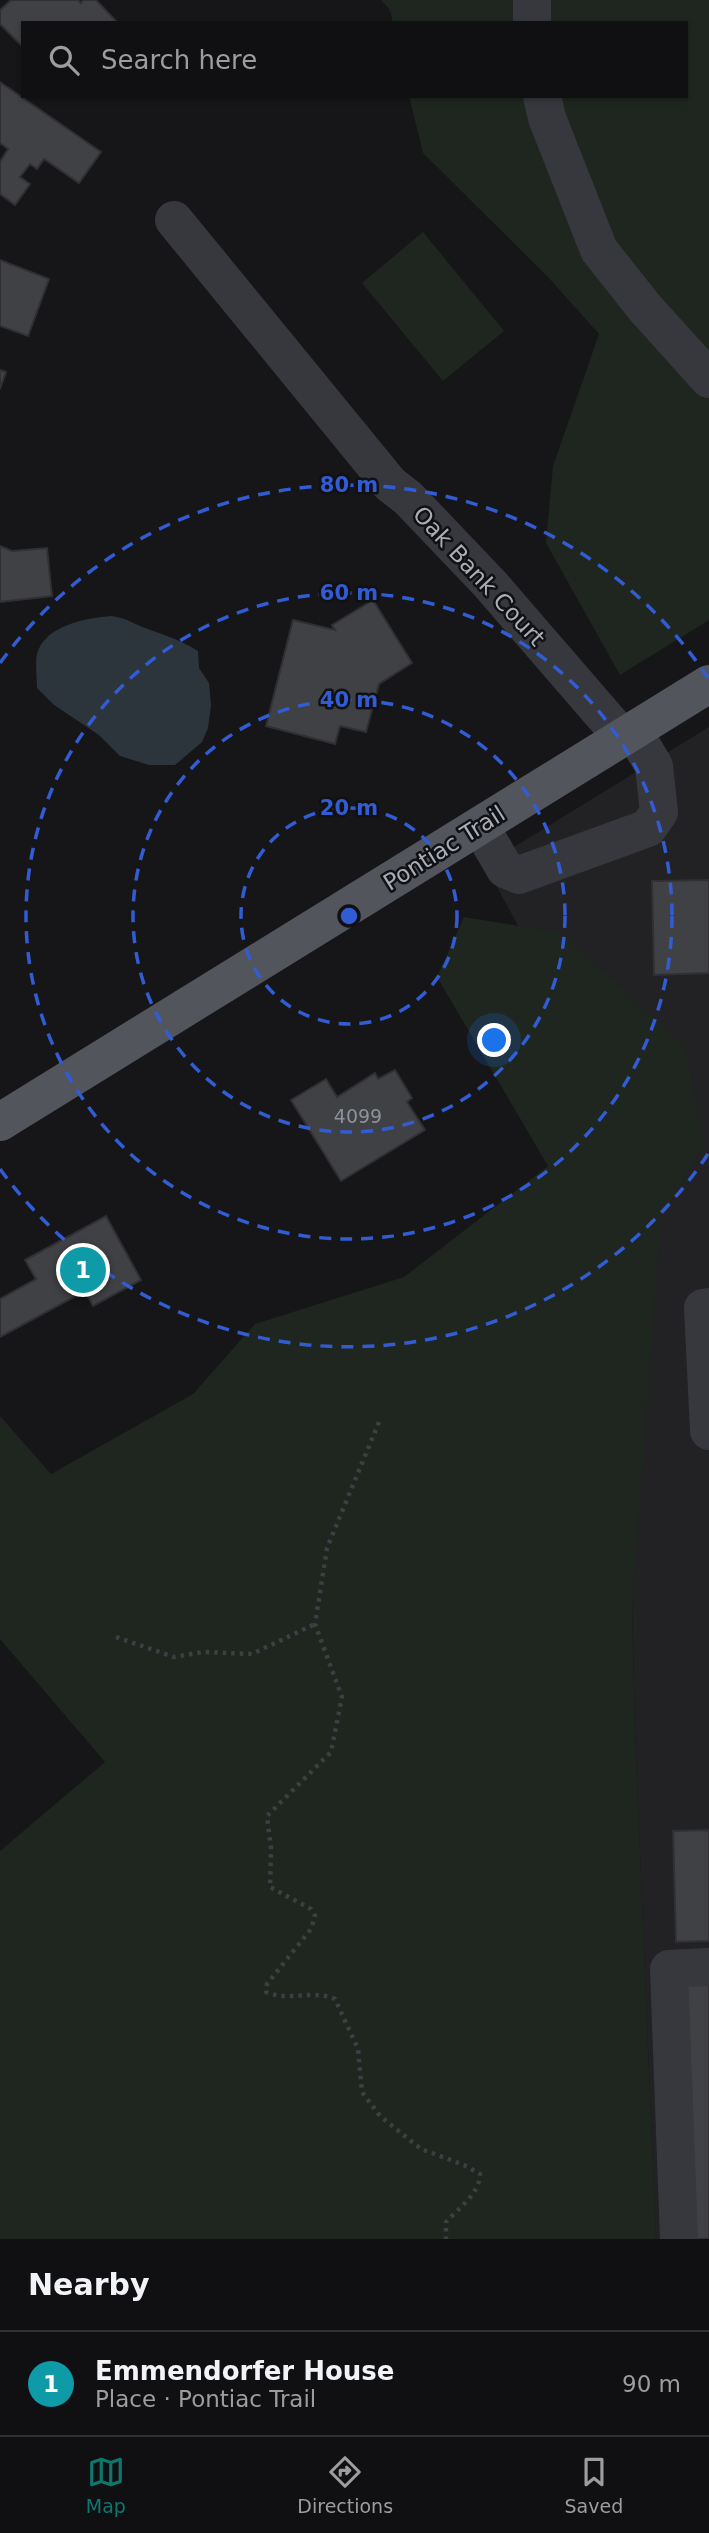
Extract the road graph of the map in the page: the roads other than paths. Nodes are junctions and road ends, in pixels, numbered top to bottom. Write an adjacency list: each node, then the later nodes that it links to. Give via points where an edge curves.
1 (532, 0): 2 (street)
2 (532, 21)
3 (542, 98): 5 (street, via 599,250)
4 (174, 220): 7 (street, Oak Bank Court, via 390,484)
5 (709, 379)
6 (709, 684): 7 (main road, Pontiac Trail)
7 (628, 734): 8 (main road, Pontiac Trail); 8 (street, Oak Bank Court, via 653,766 659,812 648,828 519,875 505,869)
8 (480, 826): 9 (main road, Pontiac Trail)
9 (0, 1122)
10 (709, 1307): 11 (street, via 703,1308)
11 (709, 1431)
12 (709, 1967): 13 (street, via 669,1969)
13 (679, 2239)

